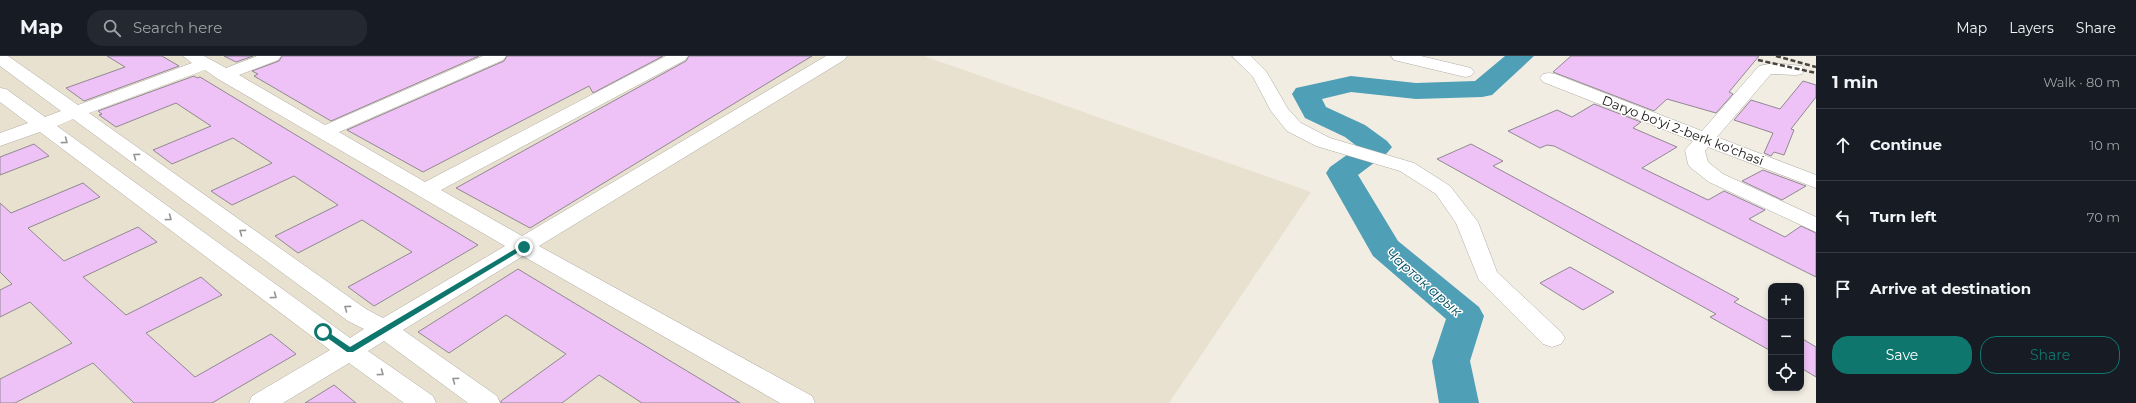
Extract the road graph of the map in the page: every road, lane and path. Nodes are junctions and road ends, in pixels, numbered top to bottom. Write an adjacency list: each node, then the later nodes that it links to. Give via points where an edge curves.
1 (272, 56): 8 (street)
2 (497, 56): 15 (street)
3 (679, 56): 19 (street)
4 (838, 56): 21 (street)
5 (1241, 56): 23 (street, via 1260,75 1280,111 1294,126 1323,142 1407,167 1443,190 1467,222 1487,275)
6 (1400, 56): 10 (street)
7 (0, 58): 13 (street)
8 (207, 65): 13 (street); 15 (street)
9 (1796, 70): 16 (street, via 1765,70)
10 (1465, 72)
11 (1549, 78): 16 (street, Daryo bo'yi 2-berk ko'chasi)
12 (0, 92): 14 (street)
13 (75, 112): 14 (street); 22 (street, one-way to 13, via 357,315)
14 (43, 124): 17 (street); 24 (street, one-way to 24)
15 (324, 132): 19 (street)
16 (1704, 138): 18 (street, Daryo bo'yi 2-berk ko'chasi); 20 (street, via 1695,150 1698,164 1716,178)
17 (0, 140)
18 (1816, 182)
19 (425, 190): 21 (street)
20 (1816, 225)
21 (524, 247): 22 (street); 28 (street)
22 (384, 330): 24 (street); 27 (street, one-way to 22)
23 (1552, 338)
24 (350, 350): 25 (street); 26 (street, one-way to 26)
25 (262, 403)
26 (423, 403)
27 (487, 403)
28 (802, 403)

